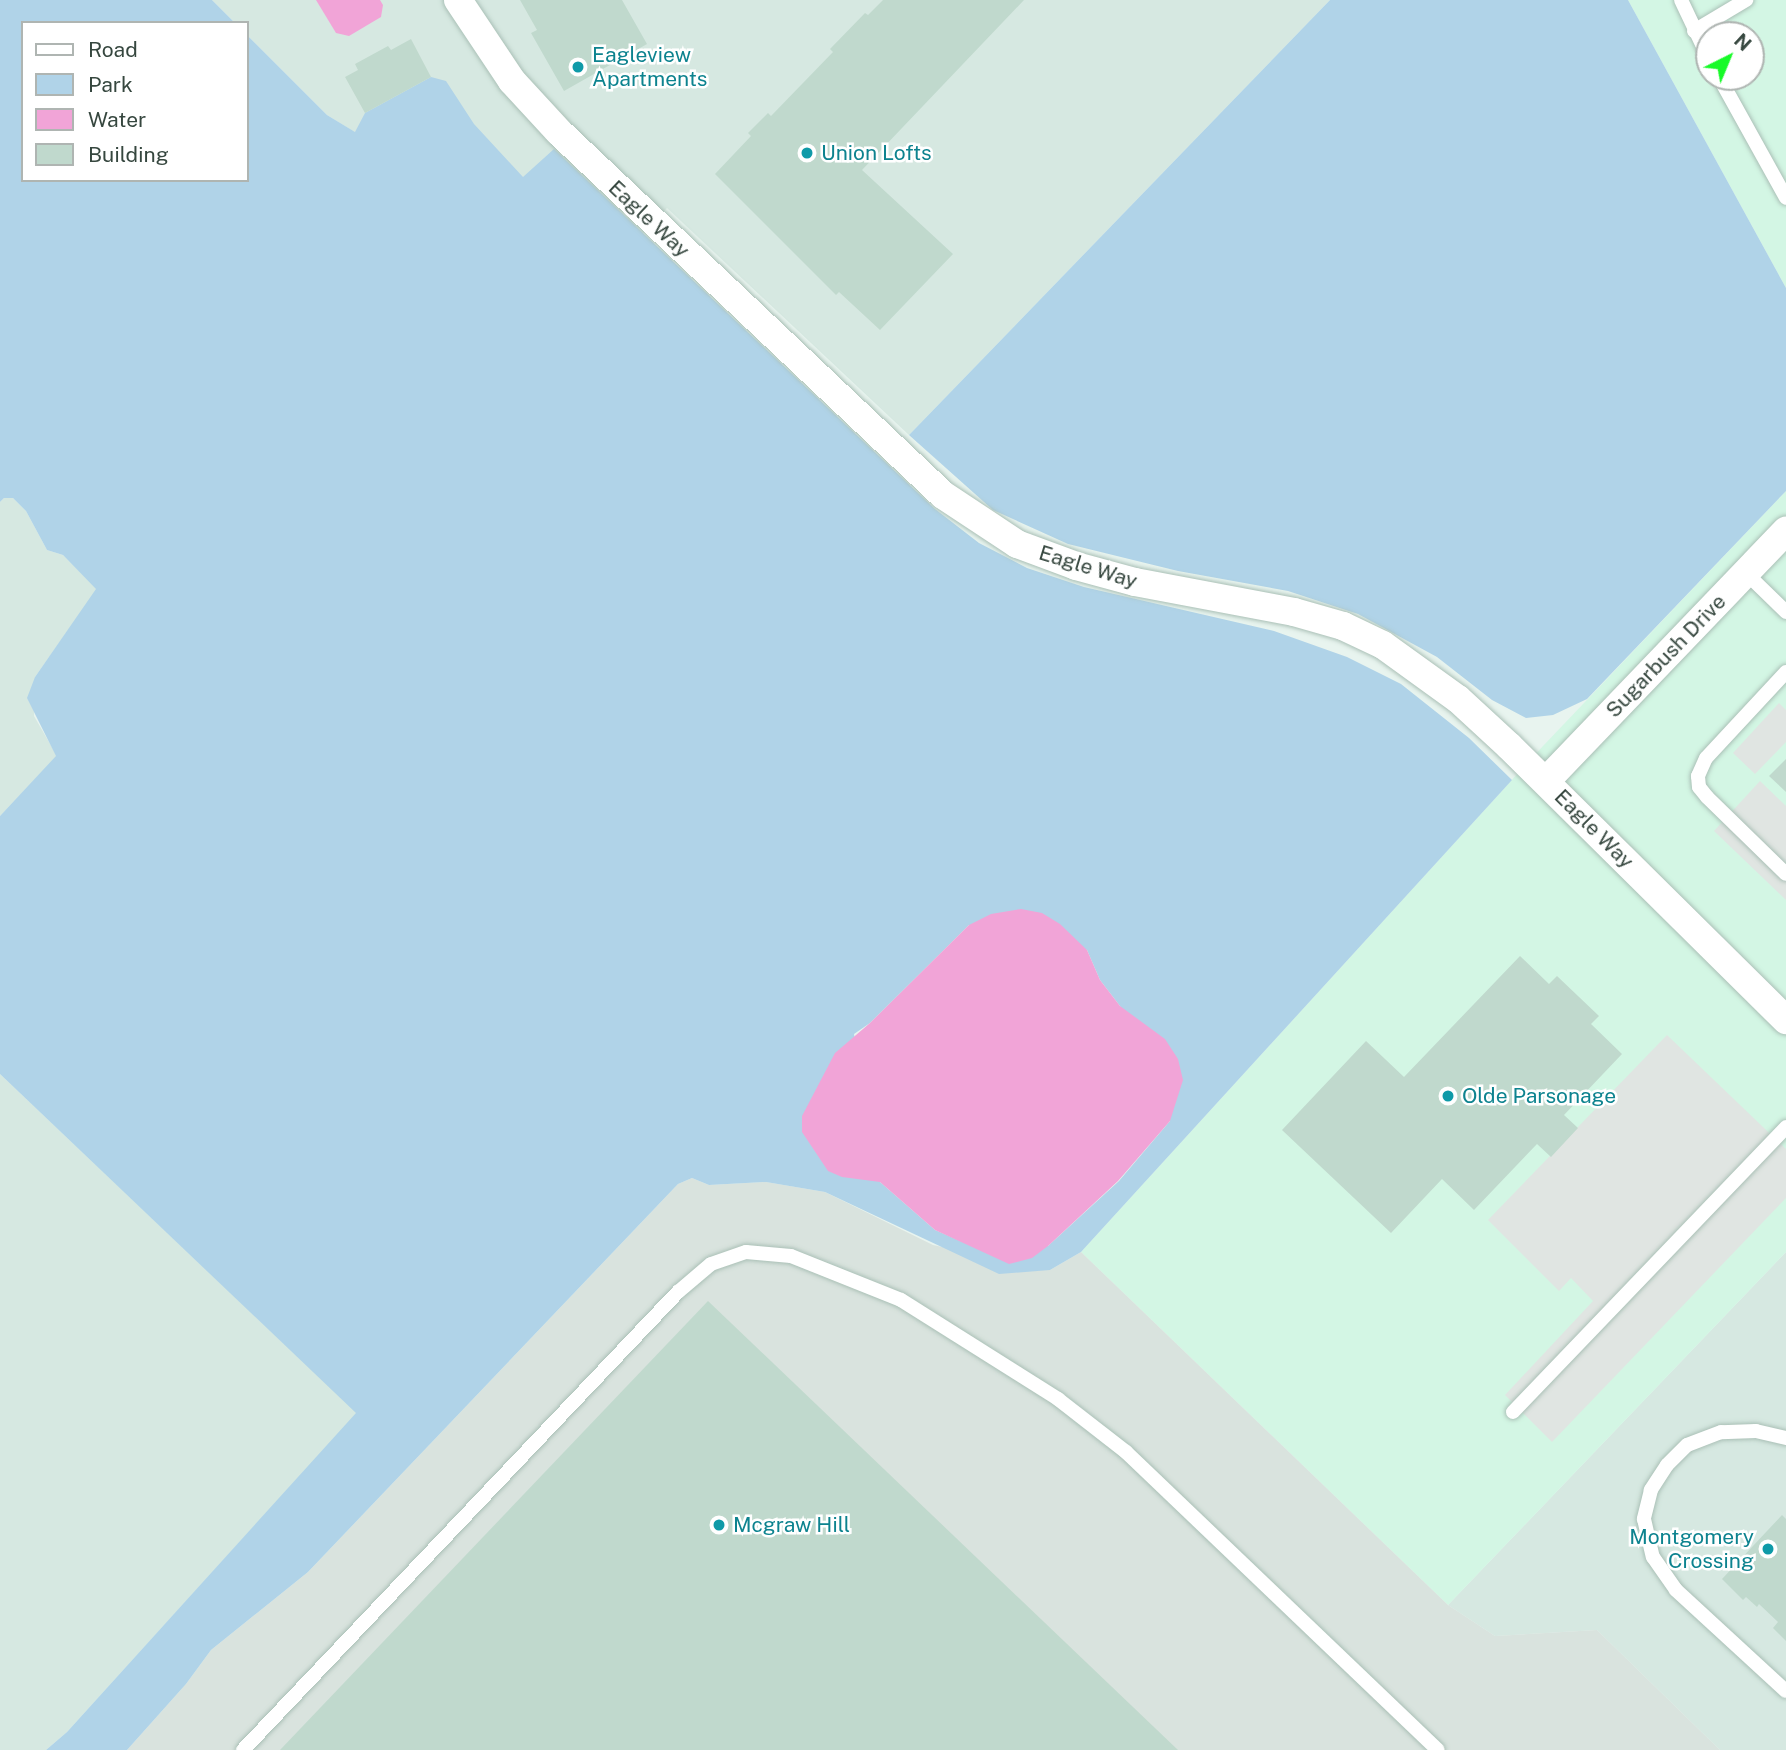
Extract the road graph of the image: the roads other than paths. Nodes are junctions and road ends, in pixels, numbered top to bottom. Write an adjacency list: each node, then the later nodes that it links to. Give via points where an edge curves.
1 (458, 0): 11 (street, Eagle Way, via 512,81 559,132 943,495 981,523 1017,544 1076,566 1343,626 1421,670)
2 (1681, 0): 4 (lane)
3 (1746, 0): 4 (lane)
4 (1694, 31)
5 (1727, 91): 6 (lane)
6 (1786, 198)
7 (1786, 531): 8 (street, Sugarbush Drive)
8 (1746, 573): 9 (lane); 11 (street, Sugarbush Drive)
9 (1786, 611)
10 (1786, 672): 12 (lane, via 1706,758 1698,776 1707,797)
11 (1546, 781): 13 (street, Eagle Way)
12 (1786, 874)
13 (1786, 1020)
14 (1786, 1127): 15 (lane)
15 (1513, 1412)
16 (1786, 1438): 17 (lane, via 1756,1431 1721,1432 1687,1445 1651,1490 1644,1519 1653,1557 1676,1590)
17 (1786, 1691)
18 (243, 1750): 19 (lane, via 678,1292 710,1264 746,1252 790,1256 901,1300 1058,1399 1126,1452)
19 (1438, 1750)

